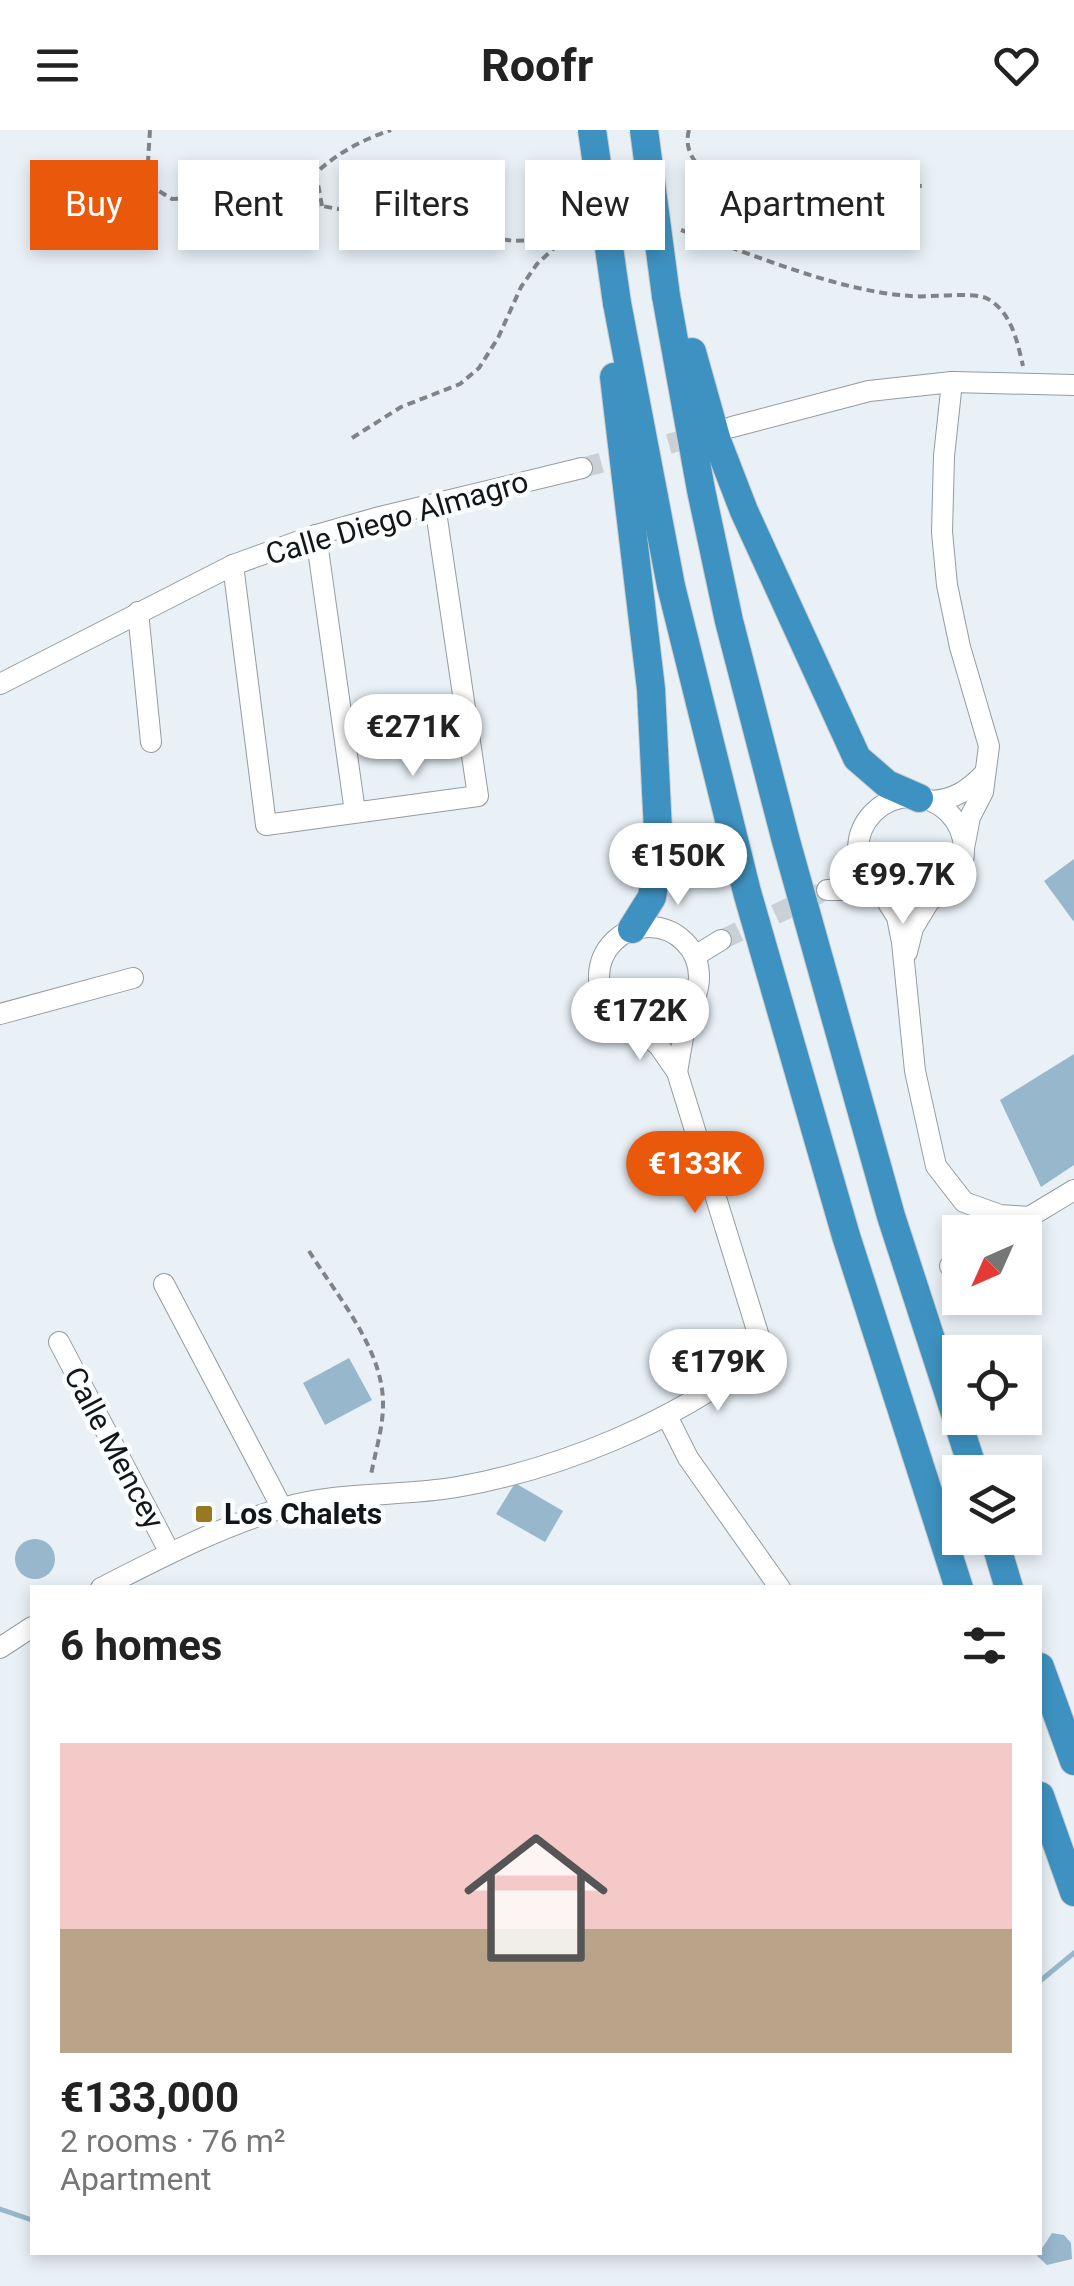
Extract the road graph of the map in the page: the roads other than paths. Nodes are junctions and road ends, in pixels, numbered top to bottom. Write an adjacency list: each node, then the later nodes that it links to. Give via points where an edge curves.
1 (592, 130): 4 (highway, bridge)
2 (644, 130): 3 (highway, bridge)
3 (672, 288): 19 (highway, via 744,511 857,758 887,784); 40 (highway, via 705,509 730,622 891,1216)
4 (610, 302): 25 (highway, via 651,689 659,852 652,897); 46 (highway, via 671,586 748,892 851,1254)
5 (952, 382): 6 (street); 8 (street); 9 (street)
6 (990, 384): 7 (street); 9 (street)
7 (1074, 385)
8 (912, 386): 9 (street); 10 (street)
9 (948, 422): 18 (street, via 942,532 947,585 984,723)
10 (732, 426)
11 (582, 468): 12 (street, Calle Diego Almagro)
12 (436, 505): 13 (street, Calle Diego Almagro); 20 (street, via 478,796)
13 (316, 535): 14 (street, Calle Diego Almagro); 20 (street)
14 (233, 566): 15 (street, Calle Diego Almagro); 20 (street, via 266,825)
15 (138, 612): 16 (street, Calle Diego Almagro); 17 (street)
16 (0, 684)
17 (152, 742)
18 (986, 772): 19 (street, via 950,800); 21 (street)
19 (926, 800): 21 (street, via 955,820); 22 (street, via 903,798 875,811)
20 (355, 812)
21 (964, 848): 24 (street, via 956,880)
22 (858, 854): 23 (street); 23 (street, via 827,890)
23 (880, 892): 24 (street, via 914,903); 28 (street, via 897,918)
24 (930, 900): 28 (street)
25 (632, 930): 27 (street, via 662,928); 32 (street, via 607,949 599,979 610,1008)
26 (720, 940): 27 (street)
27 (695, 956): 30 (street, via 699,984)
28 (904, 959): 35 (street, via 915,1071 936,1166 964,1202)
29 (133, 978): 31 (street)
30 (688, 1009): 32 (street, via 665,1025); 33 (street)
31 (0, 1014)
32 (637, 1026): 33 (street)
33 (677, 1072): 39 (street, via 761,1344 742,1369)
34 (1074, 1190): 36 (street)
35 (1000, 1215)
36 (1032, 1215)
37 (164, 1284): 41 (street)
38 (59, 1342): 42 (street, Calle Mencey)
39 (667, 1416): 41 (street, via 582,1454 457,1487); 45 (street, via 688,1458)
40 (968, 1455)
41 (282, 1508): 42 (street)
42 (170, 1553): 44 (street)
43 (999, 1555): 47 (highway)
44 (107, 1585)
45 (778, 1585)
46 (958, 1585)
47 (1009, 1585)
48 (30, 1627): 49 (street)
49 (0, 1648)
50 (1042, 1671): 51 (highway)
51 (1066, 1728): 52 (highway)
52 (1074, 1760)
53 (1042, 1802): 54 (highway)
54 (1074, 1892)

